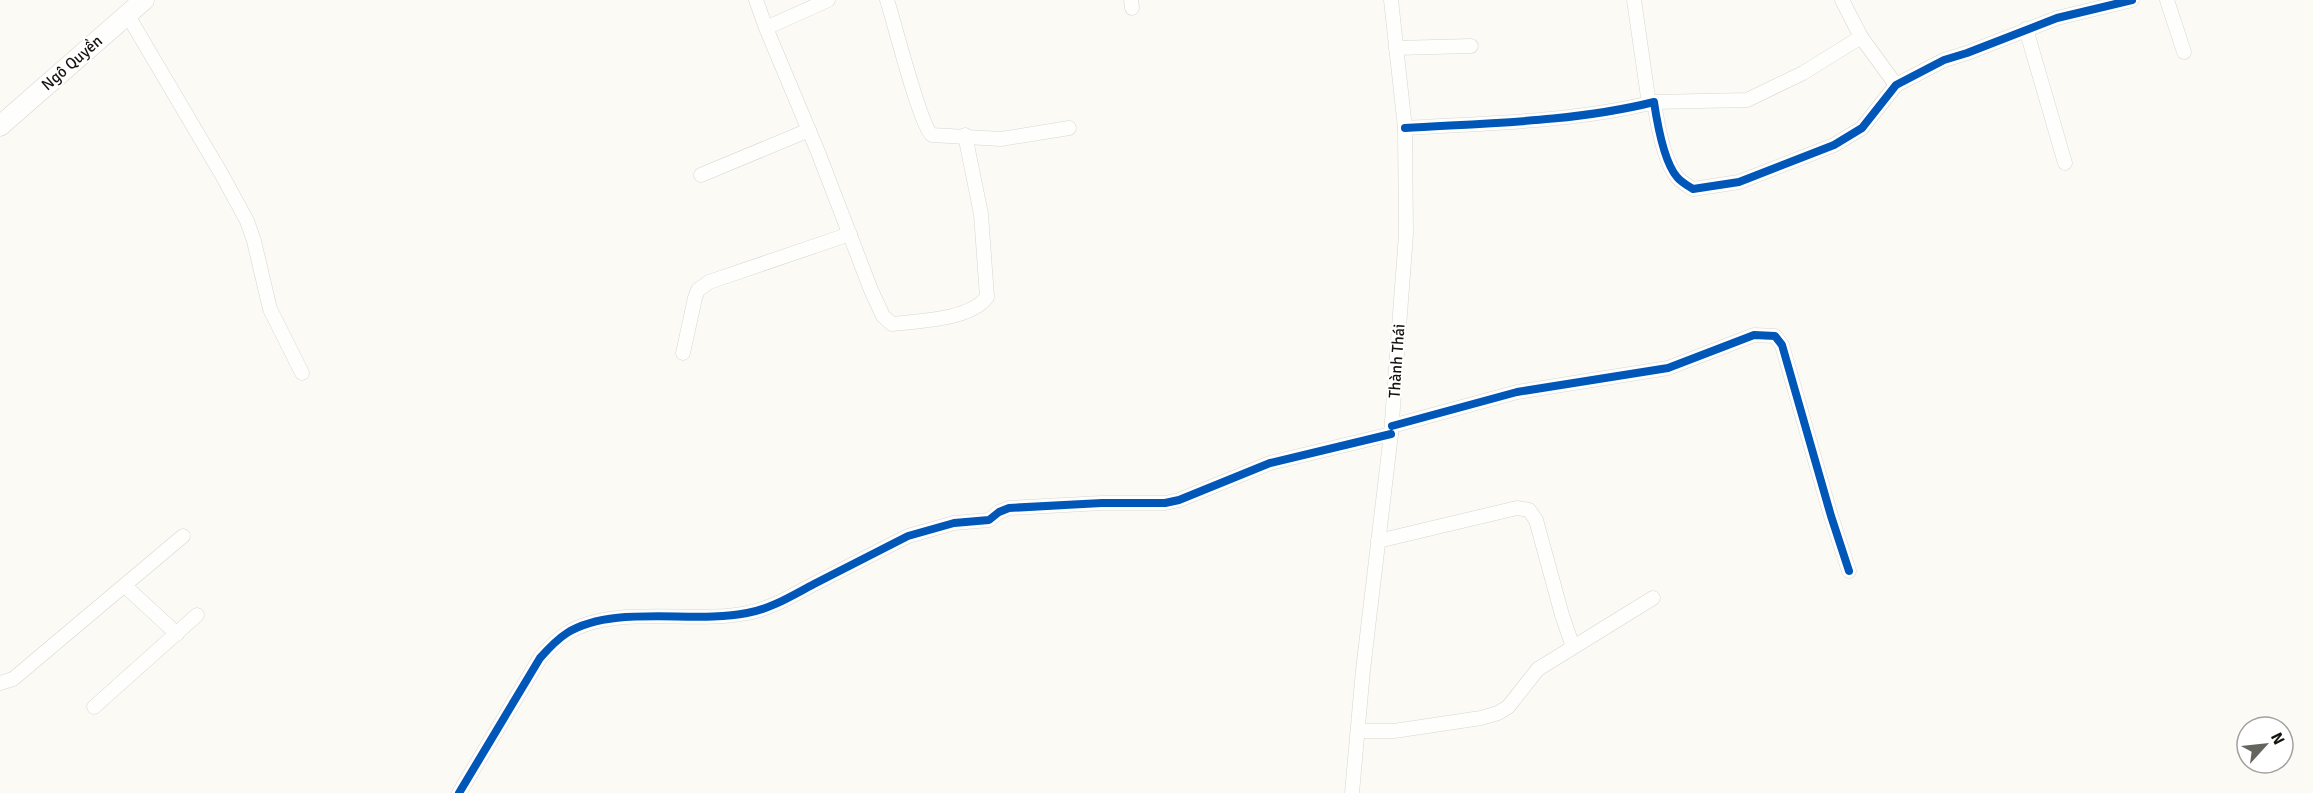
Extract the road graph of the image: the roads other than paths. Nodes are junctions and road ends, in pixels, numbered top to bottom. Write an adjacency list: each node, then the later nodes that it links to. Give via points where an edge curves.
1 (144, 0): 10 (street, Ngô Quyền)
2 (756, 0): 11 (street)
3 (828, 0): 11 (street)
4 (887, 0): 23 (street, via 928,132 937,136)
5 (1391, 0): 15 (street, Thành Thái)
6 (1634, 0): 18 (street)
7 (1842, 0): 13 (street)
8 (2132, 0): 12 (street)
9 (2167, 0): 16 (street)
10 (127, 14): 19 (street, Ngô Quyền); 28 (street, via 247,221 270,309)
11 (766, 28): 22 (street)
12 (2026, 29): 17 (street, via 1944,60); 24 (street)
13 (1862, 37): 17 (street); 18 (street, via 1803,73 1747,100)
14 (1471, 45): 15 (street)
15 (1396, 48): 21 (street, Thành Thái)
16 (2184, 52)
17 (1896, 86): 18 (street, via 1862,128 1834,145 1739,182 1693,189 1677,177)
18 (1651, 103): 21 (street, via 1540,120)
19 (0, 126)
20 (1069, 128): 23 (street, via 1001,139)
21 (1404, 128): 29 (street, Thành Thái, via 1406,234)
22 (809, 130): 25 (street); 26 (street)
23 (965, 135): 26 (street, via 981,214 987,284 987,297 979,306 942,318 892,324 882,316)
24 (2065, 163)
25 (701, 175)
26 (850, 234): 27 (street, via 709,282 698,290 695,298)
27 (683, 353)
28 (302, 373)
29 (1391, 430): 31 (street, Thành Thái); 32 (street, via 1517,392 1668,368 1754,335 1775,336 1782,345); 41 (street, via 1270,463 1179,500 1009,508 989,520 927,530 779,602 746,614 625,618 569,632 540,658)
30 (183, 536): 33 (street)
31 (1377, 541): 37 (street, via 1517,508 1528,510 1536,520); 40 (street, Thành Thái)
32 (1849, 571)
33 (125, 585): 36 (street); 38 (street, via 13,679)
34 (1653, 598): 37 (street)
35 (197, 615): 36 (street)
36 (177, 634): 39 (street)
37 (1573, 647): 40 (street, via 1538,669 1508,707 1498,713 1394,731)
38 (0, 683)
39 (94, 707)
40 (1359, 731): 42 (street, Thành Thái)
41 (459, 793)
42 (1353, 793)

